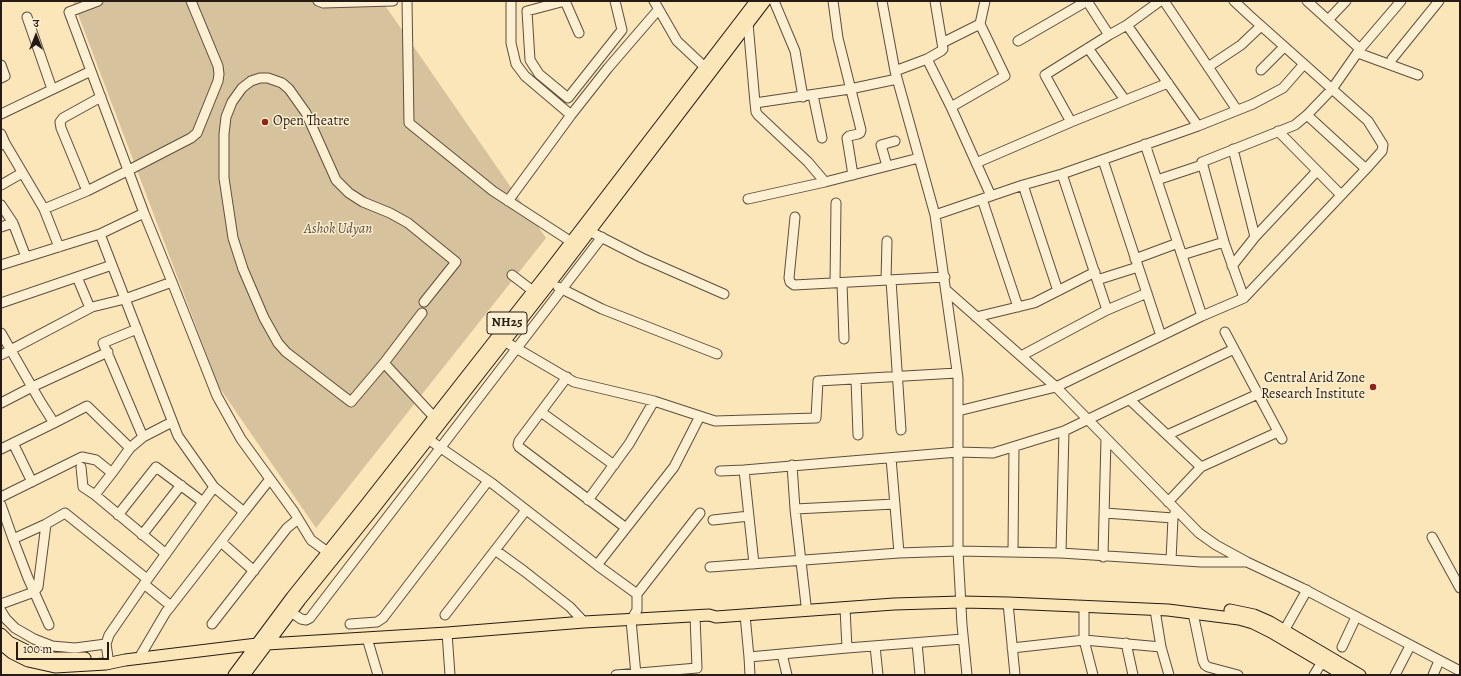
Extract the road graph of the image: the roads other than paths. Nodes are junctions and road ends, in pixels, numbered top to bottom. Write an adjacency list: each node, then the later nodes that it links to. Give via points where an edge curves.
1 (98, 1): 45 (street, via 69,12)
2 (191, 1): 78 (street, via 218,66 218,81 197,133)
3 (318, 1): 4 (street)
4 (393, 1)
5 (407, 1): 92 (street, via 409,123 492,191)
6 (511, 1): 61 (street, via 511,43 516,64 525,76)
7 (565, 1): 8 (street, via 527,11 530,60 539,74 568,98 622,30); 31 (street)
8 (615, 1)
9 (756, 1): 43 (main road, NH25)
10 (765, 1): 27 (main road, NH25)
11 (774, 1): 55 (street, via 795,51)
12 (833, 1): 51 (street, via 838,38)
13 (882, 1): 46 (street)
14 (936, 1): 34 (street)
15 (985, 1): 28 (street)
16 (1087, 1): 32 (street); 33 (street)
17 (1160, 1): 29 (street)
18 (1164, 1): 42 (street)
19 (1234, 1): 30 (street)
20 (1307, 1): 26 (street)
21 (1346, 1): 26 (street)
22 (1401, 1): 37 (street)
23 (1440, 1): 39 (street)
24 (656, 5): 43 (street, via 677,41); 61 (street)
25 (27, 17): 50 (street)
26 (1328, 20): 37 (street)
27 (748, 23): 43 (main road, NH25); 57 (street)
28 (980, 24): 34 (street); 58 (street, via 1005,76)
29 (1127, 25): 32 (street); 49 (street)
30 (1261, 26): 35 (street); 42 (street)
31 (579, 32)
32 (1109, 35): 36 (street)
33 (1018, 41)
34 (942, 43): 38 (street, via 942,51)
35 (1284, 47): 40 (street); 44 (street)
36 (1088, 48): 56 (street); 63 (street, via 1045,75)
37 (1359, 51): 47 (street); 52 (street)
38 (927, 59): 46 (street); 58 (street)
39 (1392, 59)
40 (1304, 64): 52 (street); 59 (street, via 1283,88)
41 (1, 66): 48 (street, via 5,76)
42 (1208, 67): 59 (street)
43 (708, 70): 101 (main road, NH25); 105 (main road, NH25)
44 (1261, 70)
45 (91, 71): 50 (street); 54 (street)
46 (896, 75): 51 (street); 72 (street)
47 (1418, 76)
48 (1, 78)
49 (1168, 83): 56 (street); 64 (street)
50 (52, 89): 60 (street)
51 (850, 89): 53 (street); 82 (street, via 861,130 860,133 847,138)
52 (1332, 89): 62 (street); 77 (street, via 1368,121 1382,142 1382,152)
53 (813, 95): 55 (street); 67 (street)
54 (101, 97): 78 (street); 87 (street, via 62,118 60,122)
55 (803, 97): 57 (street)
56 (1126, 100): 63 (street)
57 (755, 103): 84 (street, via 758,115 808,162)
58 (951, 107): 74 (street)
59 (1237, 110): 64 (street)
60 (1, 114)
61 (571, 115): 92 (street)
62 (1306, 115): 65 (street, via 1295,125); 77 (street)
63 (1071, 122): 74 (street)
64 (1198, 126): 70 (street)
65 (1278, 131): 71 (street); 79 (street)
66 (1, 134): 69 (street)
67 (822, 138)
68 (895, 141): 76 (street, via 881,145)
69 (3, 144): 80 (street)
70 (1145, 144): 73 (street); 83 (street)
71 (1233, 149): 75 (street); 104 (street)
72 (919, 158): 76 (street); 97 (street)
73 (1103, 160): 81 (street); 112 (street)
74 (976, 163): 89 (street)
75 (1202, 164): 83 (street); 107 (street)
76 (887, 166): 82 (street)
77 (1366, 169): 88 (street)
78 (128, 170): 87 (street); 96 (street)
79 (1318, 171): 88 (street); 104 (street)
80 (22, 173): 85 (street); 95 (street)
81 (1062, 174): 86 (street); 117 (street)
82 (853, 175): 84 (street)
83 (1157, 180): 108 (street)
84 (825, 182): 90 (street)
85 (1, 185)
86 (1023, 185): 89 (street); 127 (street)
87 (87, 190): 95 (street)
88 (1341, 194): 130 (street)
89 (991, 196): 91 (street)
90 (748, 199)
91 (982, 199): 97 (street); 134 (street)
92 (508, 200): 105 (street)
93 (836, 203): 123 (street)
94 (1, 204): 99 (street)
95 (44, 209): 109 (street)
96 (144, 213): 102 (street); 121 (street)
97 (935, 215): 119 (street)
98 (795, 217): 123 (street, via 790,282 794,285)
99 (13, 223): 100 (street); 111 (street)
100 (1, 227)
101 (589, 231): 103 (street); 122 (main road, NH25)
102 (100, 234): 109 (street); 114 (street)
103 (602, 237): 124 (street); 129 (street, via 642,258)
104 (1254, 238): 115 (street)
105 (570, 241): 126 (main road, NH25)
106 (887, 241): 120 (street)
107 (1224, 242): 110 (street); 115 (street)
108 (1178, 244): 110 (street); 112 (street)
109 (59, 247): 111 (street)
110 (1182, 255): 138 (street)
111 (26, 257): 113 (street)
112 (1137, 263): 117 (street); 128 (street)
113 (1, 265)
114 (112, 265): 118 (street); 131 (street)
115 (1232, 266): 130 (street)
116 (512, 275): 126 (street)
117 (1096, 276): 127 (street); 136 (street)
118 (77, 277): 133 (street); 135 (street)
119 (945, 277): 120 (street); 125 (street)
120 (889, 280): 123 (street); 155 (street)
121 (172, 282): 131 (street); 192 (street, via 217,396 241,439)
122 (549, 283): 124 (street); 145 (main road, NH25)
123 (838, 283): 144 (street)
124 (562, 289): 146 (street); 150 (street, via 602,309)
125 (946, 290): 139 (street); 154 (street)
126 (533, 291): 167 (main road, NH25)
127 (1058, 291): 134 (street, via 1034,303)
128 (1147, 293): 136 (street); 143 (street)
129 (724, 294)
130 (1244, 298): 138 (street)
131 (125, 299): 135 (street); 140 (street)
132 (424, 302): 153 (street, via 456,262 408,223 390,212 363,202 336,180 306,113 289,88 268,78 260,78 242,88 226,117 224,178 233,238 243,270 264,318 286,352 351,402)
133 (1, 303)
134 (1018, 307): 139 (street)
135 (90, 308): 147 (street)
136 (1107, 310): 152 (street)
137 (422, 313): 153 (street)
138 (1202, 316): 143 (street)
139 (976, 317): 152 (street)
140 (137, 329): 149 (street, via 104,342); 169 (street)
141 (1225, 332): 148 (street)
142 (1, 333): 147 (street)
143 (1161, 336): 159 (street)
144 (844, 338)
145 (504, 341): 146 (street); 177 (main road, NH25)
146 (516, 348): 156 (street); 179 (street)
147 (11, 349): 151 (street); 158 (street)
148 (1234, 350): 160 (street); 161 (street)
149 (108, 352): 158 (street); 175 (street)
150 (717, 354)
151 (1, 355)
152 (1021, 356): 159 (street)
153 (384, 363): 167 (street)
154 (957, 373): 155 (street); 164 (street)
155 (897, 376): 157 (street); 171 (street)
156 (567, 377): 162 (street, via 574,382); 165 (street)
157 (856, 379): 166 (street, via 818,381 816,418 715,421); 173 (street)
158 (32, 387): 163 (street); 170 (street)
159 (1056, 387): 164 (street); 168 (street)
160 (1258, 394): 174 (street); 188 (street, via 1280,436)
161 (1130, 400): 168 (street); 174 (street)
162 (654, 401): 166 (street); 185 (street)
163 (1, 403)
164 (958, 411): 183 (street)
165 (541, 412): 185 (street); 199 (street, via 519,441 519,447)
166 (700, 416): 215 (street, via 674,467)
167 (434, 417): 226 (main road, NH25)
168 (1088, 420): 172 (street); 176 (street)
169 (172, 422): 175 (street); 196 (street, via 178,436)
170 (54, 423): 178 (street); 181 (street, via 87,406)
171 (901, 430)
172 (1064, 431): 180 (street); 224 (street)
173 (858, 435)
174 (1167, 435): 188 (street)
175 (143, 437): 181 (street)
176 (1106, 438): 201 (street); 207 (street)
177 (428, 439): 179 (street); 226 (main road, NH25)
178 (13, 443): 182 (street); 194 (street)
179 (440, 447): 193 (street); 249 (street, via 310,618 301,619)
180 (1014, 447): 183 (street, via 993,453); 222 (street)
181 (130, 448): 191 (street)
182 (1, 449)
183 (958, 452): 184 (street); 221 (street)
184 (891, 458): 186 (street); 202 (street)
185 (614, 465): 199 (street)
186 (792, 465): 189 (street); 205 (street)
187 (81, 467): 197 (street, via 83,487)
188 (1201, 467): 201 (street)
189 (744, 470): 190 (street); 211 (street)
190 (720, 471)
191 (112, 473): 194 (street, via 96,460 82,457); 197 (street)
192 (270, 479): 206 (street); 212 (street)
193 (488, 480): 204 (street); 258 (street, via 383,618 377,622)
194 (32, 482): 198 (street)
195 (181, 485): 200 (street); 210 (street, via 156,467); 216 (street)
196 (214, 487): 200 (street); 206 (street)
197 (95, 495): 210 (street)
198 (1, 497)
199 (588, 500): 215 (street)
200 (203, 502): 225 (street)
201 (1168, 502): 209 (street)
202 (895, 504): 205 (street); 223 (street)
203 (1, 505): 218 (street)
204 (526, 510): 220 (street); 232 (street)
205 (795, 510): 229 (street)
206 (244, 512): 219 (street)
207 (1104, 513): 209 (street); 227 (street)
208 (700, 514): 239 (street)
209 (1175, 514): 228 (street); 230 (street, via 1216,545)
210 (118, 515): 216 (street)
211 (749, 516): 213 (street); 231 (street)
212 (298, 519): 226 (street, via 311,540); 234 (street, via 287,528)
213 (713, 520)
214 (46, 524): 218 (street); 235 (street, via 65,513); 238 (street, via 38,587)
215 (626, 528): 232 (street)
216 (142, 535): 225 (street)
217 (1432, 537): 236 (street)
218 (13, 539): 238 (street)
219 (221, 542): 234 (street); 244 (street)
220 (495, 550): 251 (street); 256 (street, via 570,607)
221 (958, 551): 222 (street); 223 (street); 240 (street)
222 (1013, 551): 224 (street)
223 (899, 553): 229 (street)
224 (1061, 553): 227 (street)
225 (166, 554): 235 (street)
226 (332, 555): 249 (main road, NH25); 270 (main road, NH25, via 292,597)
227 (1103, 556): 228 (street)
228 (1170, 560): 230 (street)
229 (802, 561): 231 (street); 243 (street)
230 (1247, 562): 237 (street)
231 (754, 564): 233 (street)
232 (597, 565): 239 (street)
233 (710, 567)
234 (254, 571): 257 (street)
235 (145, 582): 244 (street); 269 (street, via 109,635)
236 (1460, 588)
237 (1307, 590): 254 (street); 260 (street)
238 (34, 592): 242 (street); 259 (street)
239 (637, 594): 255 (street, via 638,610)
240 (961, 599): 241 (main road); 243 (main road, via 894,598); 246 (main road); 260 (main road, via 1166,604 1218,608 1254,615); 264 (street)
241 (1008, 603): 245 (main road); 276 (street)
242 (1, 604)
243 (806, 605): 252 (main road, via 715,611)
244 (171, 606): 279 (street)
245 (1084, 606): 248 (main road); 265 (street)
246 (845, 608): 253 (main road); 275 (street)
247 (1, 610): 269 (street, via 15,628 52,646 75,648)
248 (1156, 610): 250 (main road); 273 (street)
249 (291, 612): 270 (main road, NH25)
250 (1193, 613): 282 (main road, via 1253,623); 301 (street, via 1205,665)
251 (445, 615)
252 (702, 615): 253 (main road); 255 (main road); 284 (street)
253 (745, 615): 278 (street)
254 (1356, 617): 272 (street); 274 (street)
255 (631, 620): 256 (main road); 285 (street)
256 (584, 622): 261 (main road)
257 (212, 624)
258 (350, 624)
259 (49, 625)
260 (1285, 630): 303 (main road)
261 (447, 633): 263 (main road); 290 (street)
262 (1, 634): 280 (main road, via 9,642 48,658)
263 (367, 638): 270 (main road); 289 (street)
264 (963, 639): 266 (street); 296 (street)
265 (1084, 640): 267 (street); 276 (street); 298 (street)
266 (917, 642): 271 (street); 295 (street)
267 (1126, 643): 273 (street); 299 (street)
268 (1, 644): 280 (main road, via 28,661 55,667)
269 (106, 644): 280 (street)
270 (262, 644): 279 (main road); 287 (main road, NH25); 288 (main road, NH25)
271 (875, 646): 275 (street); 294 (street)
272 (1410, 646): 281 (street); 304 (street)
273 (1161, 647): 300 (street)
274 (1342, 647)
275 (847, 648): 277 (street)
276 (1012, 648): 297 (street)
277 (782, 654): 278 (street); 293 (street)
278 (749, 657): 292 (street)
279 (139, 658): 280 (main road)
280 (108, 660)
281 (1439, 661): 283 (street); 305 (street)
282 (1322, 662): 286 (street); 302 (main road)
283 (1460, 671)
284 (697, 672): 285 (street)
285 (636, 674): 291 (street)
286 (1316, 674)
287 (234, 675)
288 (244, 675)
289 (378, 675)
290 (450, 675)
291 (616, 675)
292 (750, 675)
293 (787, 675)
294 (878, 675)
295 (920, 675)
296 (967, 675)
297 (1014, 675)
298 (1093, 675)
299 (1132, 675)
300 (1169, 675)
301 (1238, 675)
302 (1344, 675)
303 (1360, 675)
304 (1395, 675)
305 (1433, 675)

